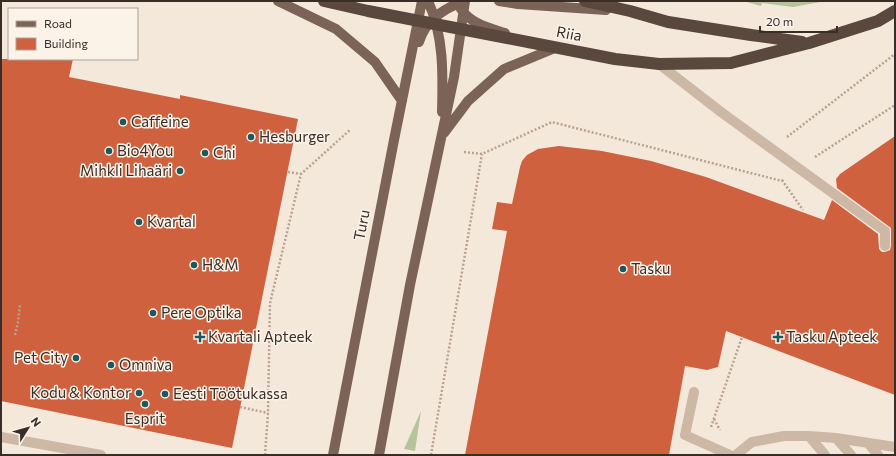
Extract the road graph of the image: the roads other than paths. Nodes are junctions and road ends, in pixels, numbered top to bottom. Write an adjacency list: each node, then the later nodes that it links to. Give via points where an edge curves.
1 (278, 1): 17 (main road, via 336,29 375,62)
2 (324, 1): 12 (highway, Riia)
3 (422, 1): 12 (main road, Turu)
4 (428, 1): 12 (main road)
5 (499, 1): 9 (main road)
6 (585, 1): 9 (highway, Riia)
7 (607, 1): 9 (main road)
8 (461, 2): 11 (main road); 12 (main road)
9 (630, 11): 14 (highway, Riia, via 668,22)
10 (895, 11): 14 (highway, Riia, via 878,20)
11 (464, 12): 13 (main road); 15 (main road, via 479,25)
12 (430, 21): 13 (highway, Riia); 17 (main road, Turu); 18 (main road, via 439,33 443,72)
13 (462, 29): 15 (highway, Riia); 18 (main road)
14 (809, 43): 16 (highway, Riia, via 731,62)
15 (555, 48): 16 (highway, Riia); 18 (main road, via 504,69 468,101)
16 (659, 64): 19 (street, bridge, via 885,231)
17 (402, 101): 27 (main road, Turu)
18 (441, 136): 28 (main road, via 410,285)
19 (885, 246)
20 (694, 392): 29 (street, via 685,435)
21 (809, 436): 23 (street); 30 (street, via 784,436 752,442); 31 (street)
22 (1, 437): 26 (street)
23 (836, 438): 24 (street); 32 (street)
24 (868, 443): 25 (street); 33 (street)
25 (895, 447)
26 (101, 455)
27 (333, 455)
28 (379, 455)
29 (730, 455)
30 (736, 455)
31 (825, 455)
32 (851, 455)
33 (878, 455)

